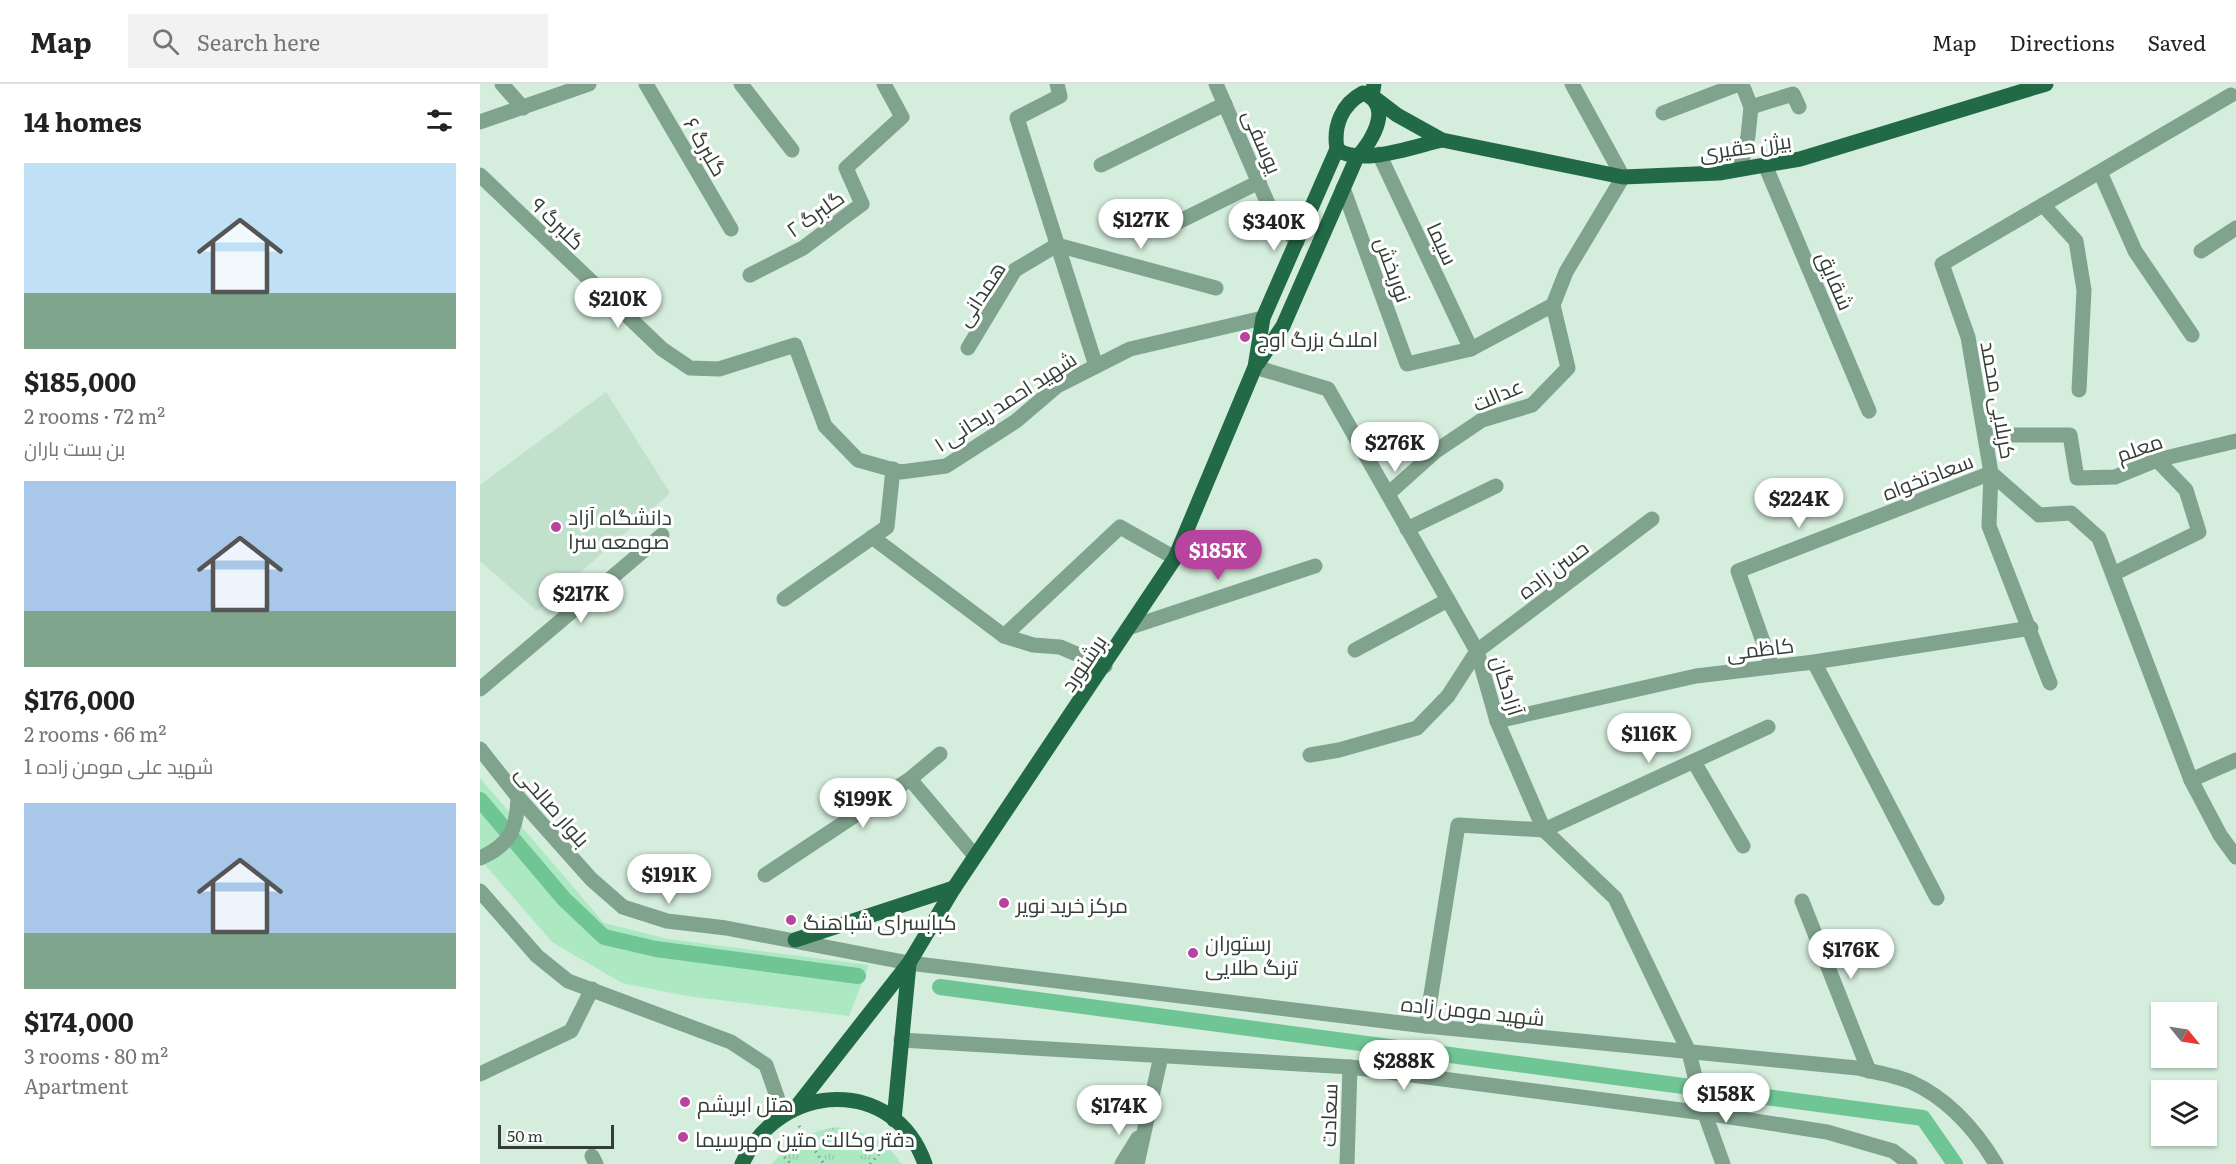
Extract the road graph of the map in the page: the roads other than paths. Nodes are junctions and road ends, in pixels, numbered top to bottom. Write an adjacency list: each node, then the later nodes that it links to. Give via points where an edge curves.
1 (502, 84): 16 (street)
2 (590, 84): 16 (street)
3 (646, 84): 36 (street, گلبرگ ۶)
4 (741, 84): 22 (street)
5 (884, 84): 40 (street, گلبرگ ۲, via 902,117 846,168 862,204 803,248)
6 (1057, 84): 38 (street, via 1060,96 1017,118)
7 (1216, 84): 15 (street, یوسفی)
8 (1572, 84): 30 (street)
9 (1741, 84): 17 (street); 18 (street)
10 (2045, 84): 26 (main road, بیژن حقیری, via 1800,159)
11 (1373, 90): 12 (main road); 20 (main road, via 1397,115); 24 (main road, via 1379,116 1368,146)
12 (1354, 91): 21 (main road, via 1338,124)
13 (2229, 93): 28 (street, کربلایی محمد)
14 (1796, 100): 17 (street)
15 (1225, 104): 25 (street); 31 (street, یوسفی)
16 (523, 108): 19 (street)
17 (1751, 108): 27 (street)
18 (1663, 112)
19 (480, 122)
20 (1442, 140): 23 (main road); 30 (main road, بیژن حقیری)
21 (1337, 149): 24 (main road, via 1346,156); 37 (main road)
22 (792, 150)
23 (1379, 154): 24 (main road); 47 (street, سیما)
24 (1357, 157): 32 (main road)
25 (1101, 165)
26 (1766, 165): 27 (main road, بیژن حقیری); 51 (street, شقایق)
27 (1740, 169): 30 (main road, بیژن حقیری)
28 (2100, 172): 33 (street, کربلایی محمد); 44 (street, via 2135,251)
29 (480, 175): 45 (street, گلبرگ ۹, via 662,349 690,368 719,369)
30 (1623, 177): 42 (street, via 1566,272)
31 (1259, 182): 34 (street); 37 (street, یوسفی, via 1272,213)
32 (1343, 188): 47 (street, نوربخش, via 1407,364); 49 (main road, via 1283,326)
33 (2043, 205): 50 (street, via 2076,241 2084,290); 52 (street, کربلایی محمد, via 1942,264 1968,338)
34 (1167, 227)
35 (2236, 228): 39 (street)
36 (731, 229)
37 (1297, 242): 43 (main road)
38 (1057, 245): 41 (street); 46 (street, همدانی, via 1015,270); 48 (street)
39 (2201, 251)
40 (750, 275)
41 (1216, 288)
42 (1554, 305): 47 (street); 58 (street, عدالت, via 1568,368 1532,405 1482,420 1436,451)
43 (1263, 318): 48 (street, شهید احمد ریحانی ۱, via 1130,349); 49 (main road)
44 (2192, 335)
45 (795, 345): 55 (street, شهید احمد ریحانی ۱, via 825,426 858,460)
46 (968, 348)
47 (1471, 349)
48 (1096, 366): 55 (street, شهید احمد ریحانی ۱, via 1057,386 1016,422 946,466)
49 (1255, 367): 58 (street, آزادگان, via 1328,389); 63 (main road, برشنورد)
50 (2079, 390)
51 (1869, 411)
52 (1985, 435): 54 (street, معلم, via 2070,435 2077,478 2115,477); 56 (street, کربلایی محمد)
53 (2236, 441): 54 (street, معلم)
54 (2157, 460): 65 (street, via 2186,490 2199,532)
55 (893, 470): 62 (street, via 887,527)
56 (1991, 473): 65 (street, کربلایی محمد, via 2039,515 2071,513 2099,538); 69 (street, via 1989,526); 75 (street, سعادتخواه, via 1738,571)
57 (1496, 486): 60 (street)
58 (1388, 494): 60 (street, آزادگان)
59 (1652, 519): 72 (street, حسن زاده)
60 (1407, 529): 67 (street, آزادگان)
61 (662, 535): 77 (street)
62 (872, 537): 66 (street); 70 (street)
63 (1175, 558): 68 (main road, برشنورد); 70 (street, via 1120,527)
64 (1315, 566): 68 (street)
65 (2113, 574): 86 (street, کربلایی محمد)
66 (784, 599)
67 (1448, 600): 71 (street); 72 (street, آزادگان)
68 (1131, 627): 74 (main road, برشنورد)
69 (2031, 628): 73 (street, کاظمی); 76 (street)
70 (1004, 636): 74 (street, via 1034,645 1060,647)
71 (1355, 650)
72 (1477, 651): 78 (street, آزادگان); 82 (street, via 1448,696 1417,728)
73 (1814, 662): 75 (street, کاظمی); 96 (street)
74 (1105, 666): 90 (main road, برشنورد)
75 (1772, 667): 78 (street, کاظمی, via 1696,676)
76 (2050, 683)
77 (480, 689)
78 (1497, 721): 88 (street, آزادگان)
79 (1768, 727): 84 (street)
80 (480, 749): 87 (street, بلوار صالحی)
81 (940, 754): 85 (street)
82 (1310, 755)
83 (2236, 760): 86 (street)
84 (1694, 762): 88 (street); 89 (street)
85 (910, 778): 90 (street); 93 (street)
86 (2191, 780): 91 (street, کربلایی محمد)
87 (518, 797): 92 (street, via 517,823 499,850); 98 (street, بلوار صالحی, via 591,879 623,907 667,921)
88 (1544, 830): 101 (street, via 1458,825); 103 (street, آزادگان, via 1615,898)
89 (1743, 846)
90 (975, 856): 94 (main road, برشنورد)
91 (2236, 857)
92 (480, 858)
93 (765, 875)
94 (954, 888): 98 (main road); 99 (main road, برشنورد)
95 (480, 891): 100 (street, via 537,956 568,981)
96 (1937, 898)
97 (1802, 901): 106 (street)
98 (795, 940): 99 (street, بلوار صالحی)
99 (909, 963): 101 (street, شهید مومن زاده); 102 (main road, برشنورد); 108 (main road, برشنورد)
100 (592, 989): 107 (street, via 571,1031); 108 (street, via 731,1042 766,1065)
101 (1426, 1026): 103 (street, شهید مومن زاده)
102 (901, 1040): 104 (street); 110 (main road, برشنورد)
103 (1689, 1052): 106 (street, شهید مومن زاده); 109 (street, آزادگان)
104 (1161, 1056): 105 (street); 111 (street)
105 (1350, 1067): 109 (street); 116 (street, سعادت)
106 (1869, 1071): 119 (street, شهید مومن زاده, via 1910,1081 1950,1104)
107 (480, 1074)
108 (790, 1110): 110 (main road, via 817,1100 857,1102); 112 (main road, برشنورد, via 761,1132)
109 (1704, 1113): 117 (street, آزادگان); 118 (street, via 1827,1132 1893,1151)
110 (898, 1124): 113 (main road, via 914,1141)
111 (1145, 1125): 114 (street); 115 (street)
112 (742, 1164)
113 (925, 1164)
114 (1122, 1164)
115 (1137, 1164)
116 (1347, 1164)
117 (1723, 1164)
118 (1910, 1164)
119 (1996, 1164)

